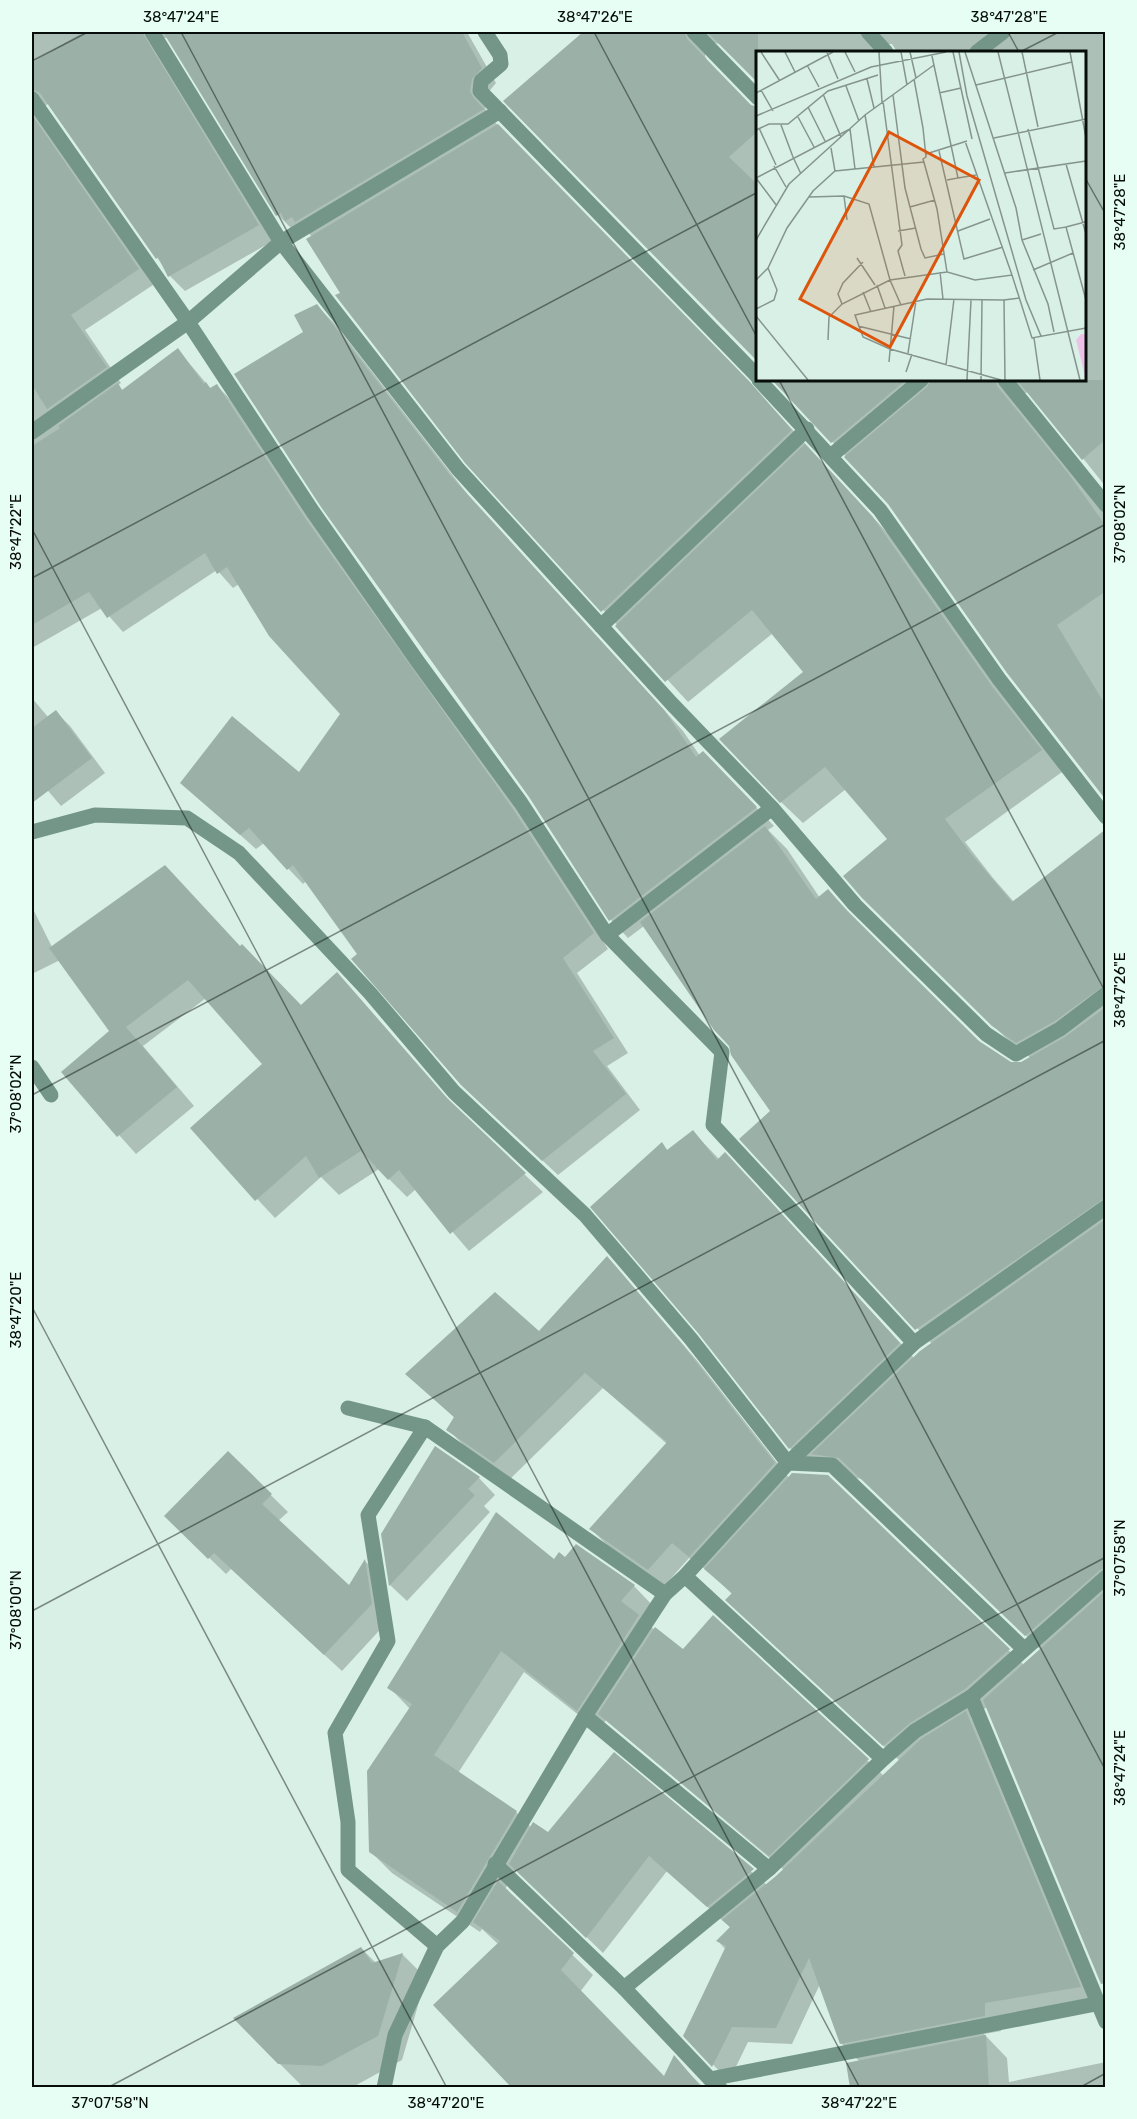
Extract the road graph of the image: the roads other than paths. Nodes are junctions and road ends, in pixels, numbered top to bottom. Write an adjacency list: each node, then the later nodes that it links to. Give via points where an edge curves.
1 (152, 32): 11 (street)
2 (485, 32): 10 (street, via 500,55 501,64 482,81 480,91)
3 (694, 32): 8 (street)
4 (868, 32): 6 (street)
5 (1003, 32): 7 (street)
6 (885, 51)
7 (978, 51)
8 (756, 96)
9 (32, 99): 12 (street)
10 (500, 111): 11 (street); 13 (street)
11 (281, 242): 12 (street); 21 (street, via 458,469)
12 (188, 322): 17 (street); 25 (street, via 313,512 521,803)
13 (756, 376)
14 (761, 381): 18 (street)
15 (920, 381): 19 (street)
16 (1006, 381): 20 (street)
17 (34, 425)
18 (807, 429): 19 (street); 21 (street)
19 (832, 455): 23 (street, via 880,510 999,679)
20 (1106, 505)
21 (601, 626): 22 (street)
22 (772, 808): 25 (street); 26 (street, via 855,905 933,984 986,1034 1016,1054 1060,1029)
23 (1106, 817)
24 (32, 832): 33 (street, via 95,815 187,818 239,853 370,993 454,1092 585,1215 691,1339)
25 (608, 935): 30 (street, via 722,1052 713,1125)
26 (1106, 994)
27 (32, 1067): 28 (street)
28 (51, 1095)
29 (1106, 1208): 30 (street)
30 (914, 1343): 33 (street)
31 (348, 1408): 32 (street)
32 (425, 1427): 36 (street); 43 (street, via 368,1515 388,1641 335,1733 348,1822 348,1870)
33 (788, 1463): 34 (street); 37 (street, via 832,1465)
34 (685, 1576): 36 (street); 40 (street)
35 (1106, 1577): 37 (street)
36 (665, 1594): 39 (street)
37 (1024, 1649): 38 (street)
38 (971, 1697): 40 (street, via 915,1731); 45 (street)
39 (585, 1716): 41 (street); 42 (street)
40 (883, 1758): 42 (street)
41 (495, 1864): 43 (street, via 463,1921); 44 (street)
42 (769, 1869): 44 (street)
43 (437, 1946): 48 (street, via 395,2035)
44 (624, 1988): 47 (street)
45 (1102, 2003): 46 (street); 47 (street)
46 (1106, 2022)
47 (715, 2084)
48 (384, 2088)

